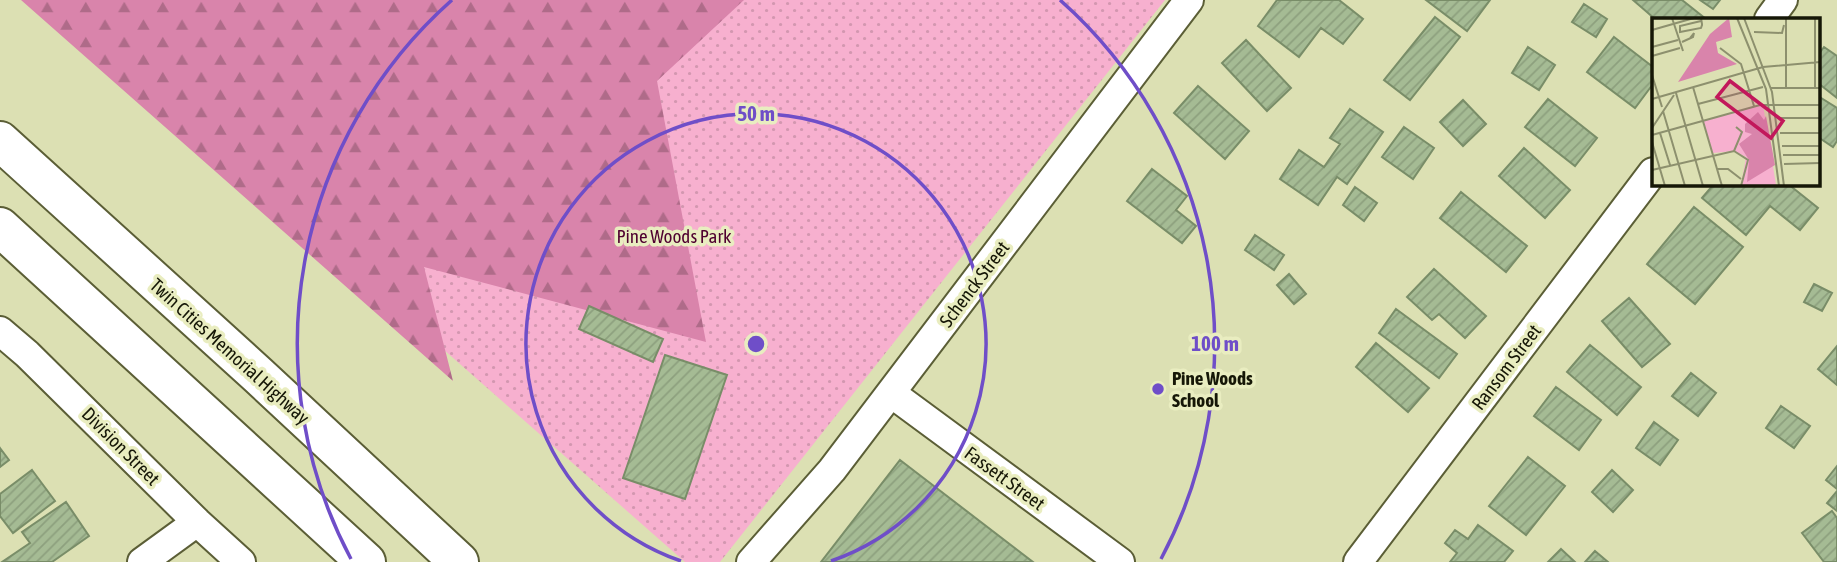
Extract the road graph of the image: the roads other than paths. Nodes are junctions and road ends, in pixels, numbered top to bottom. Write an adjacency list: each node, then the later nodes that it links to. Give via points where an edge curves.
1 (1189, 0): 8 (street, Schenck Street)
2 (1783, 0): 3 (street)
3 (1770, 18)
4 (0, 141): 13 (main road, Twin Cities Memorial Highway)
5 (1652, 173): 16 (street, Ransom Street)
6 (0, 227): 12 (main road)
7 (0, 331): 9 (street, Division Street)
8 (891, 393): 14 (street, Schenck Street, via 832,470); 15 (street, Fassett Street)
9 (197, 522): 10 (street); 11 (street, Division Street)
10 (142, 562)
11 (241, 562)
12 (366, 562)
13 (459, 562)
14 (751, 562)
15 (1120, 562)
16 (1358, 562)

